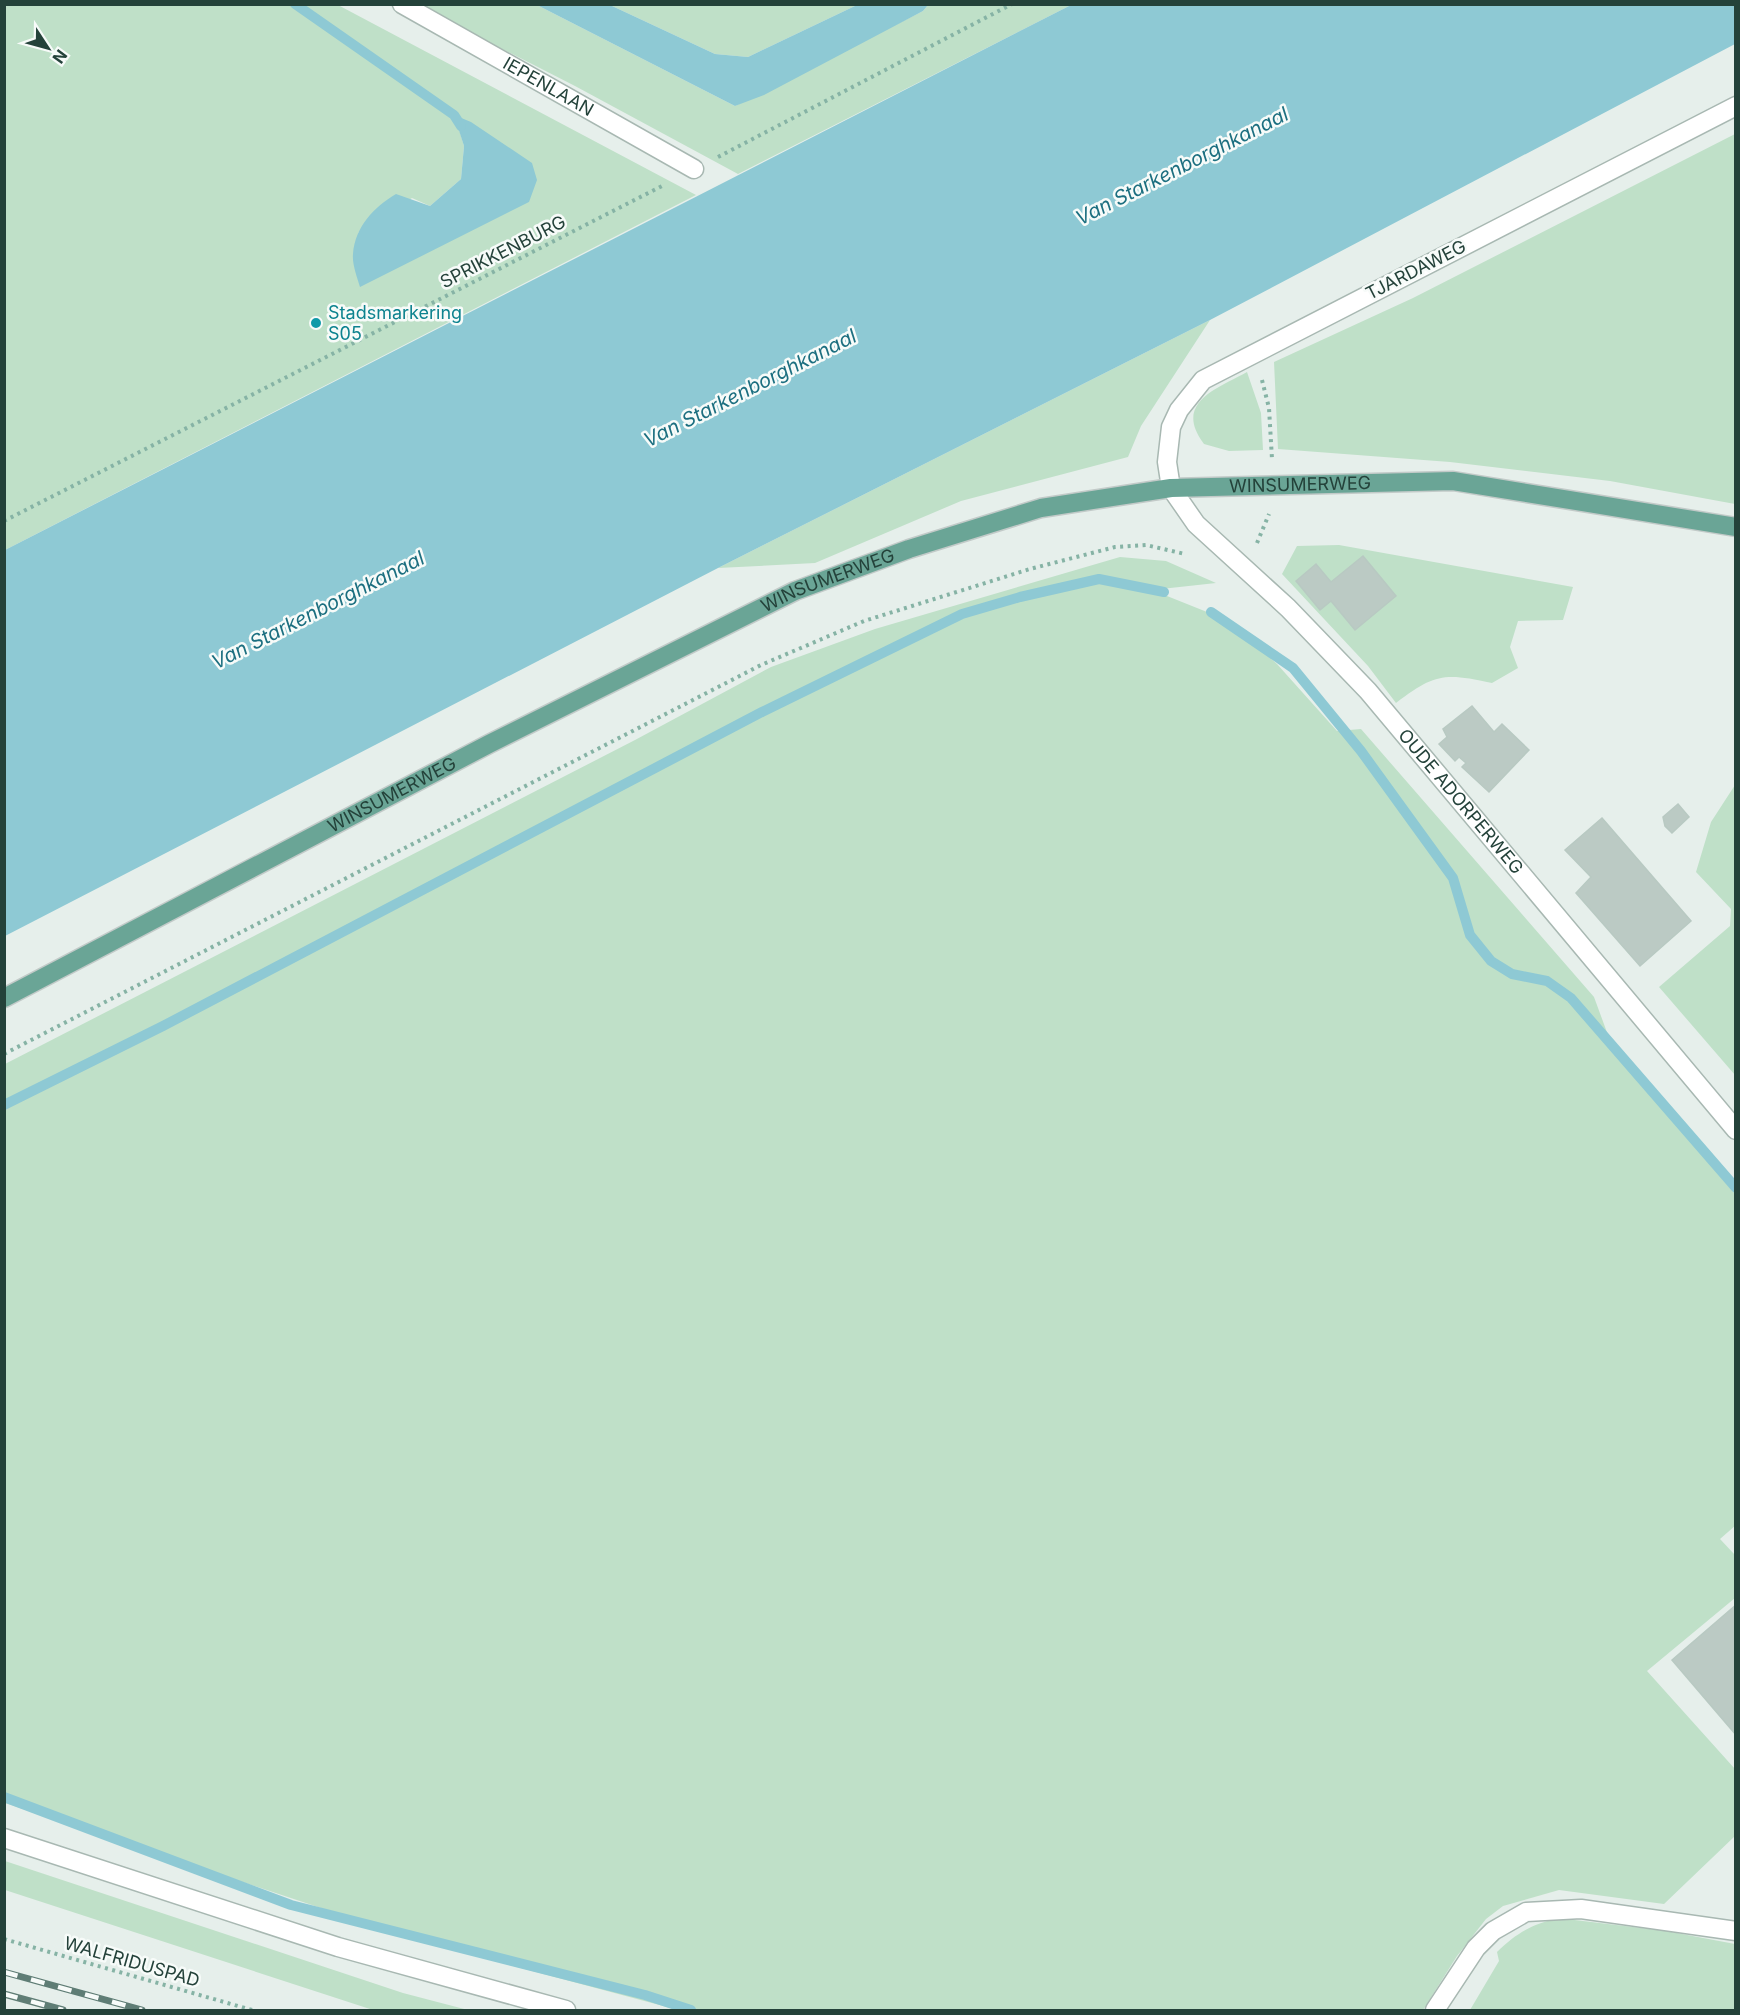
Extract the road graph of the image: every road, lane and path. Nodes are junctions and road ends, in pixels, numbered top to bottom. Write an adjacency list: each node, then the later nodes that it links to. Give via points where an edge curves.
1 (402, 4): 4 (street, IEPENLAAN)
2 (1012, 4): 4 (path, SPRIKKENBURG)
3 (1736, 106): 5 (street, TJARDAWEG, via 1203,380 1171,427 1167,462)
4 (694, 169): 6 (path, SPRIKKENBURG)
5 (1171, 488): 7 (main road, WINSUMERWEG, via 1453,481); 9 (main road, WINSUMERWEG, via 1041,508 909,549 795,591 489,744); 11 (street, OUDE ADORPERWEG, via 1196,524 1368,691)
6 (4, 521)
7 (1736, 527)
8 (1191, 556): 10 (path, via 1146,545 1115,547 1029,569 864,621 761,665)
9 (4, 998)
10 (4, 1054)
11 (1736, 1130)
12 (4, 1838): 16 (street, via 338,1947)
13 (1736, 1931): 17 (street, via 1581,1909 1526,1912 1493,1931 1476,1948)
14 (4, 1939): 15 (path, WALFRIDUSPAD)
15 (252, 2010)
16 (566, 2010)
17 (1435, 2010)

